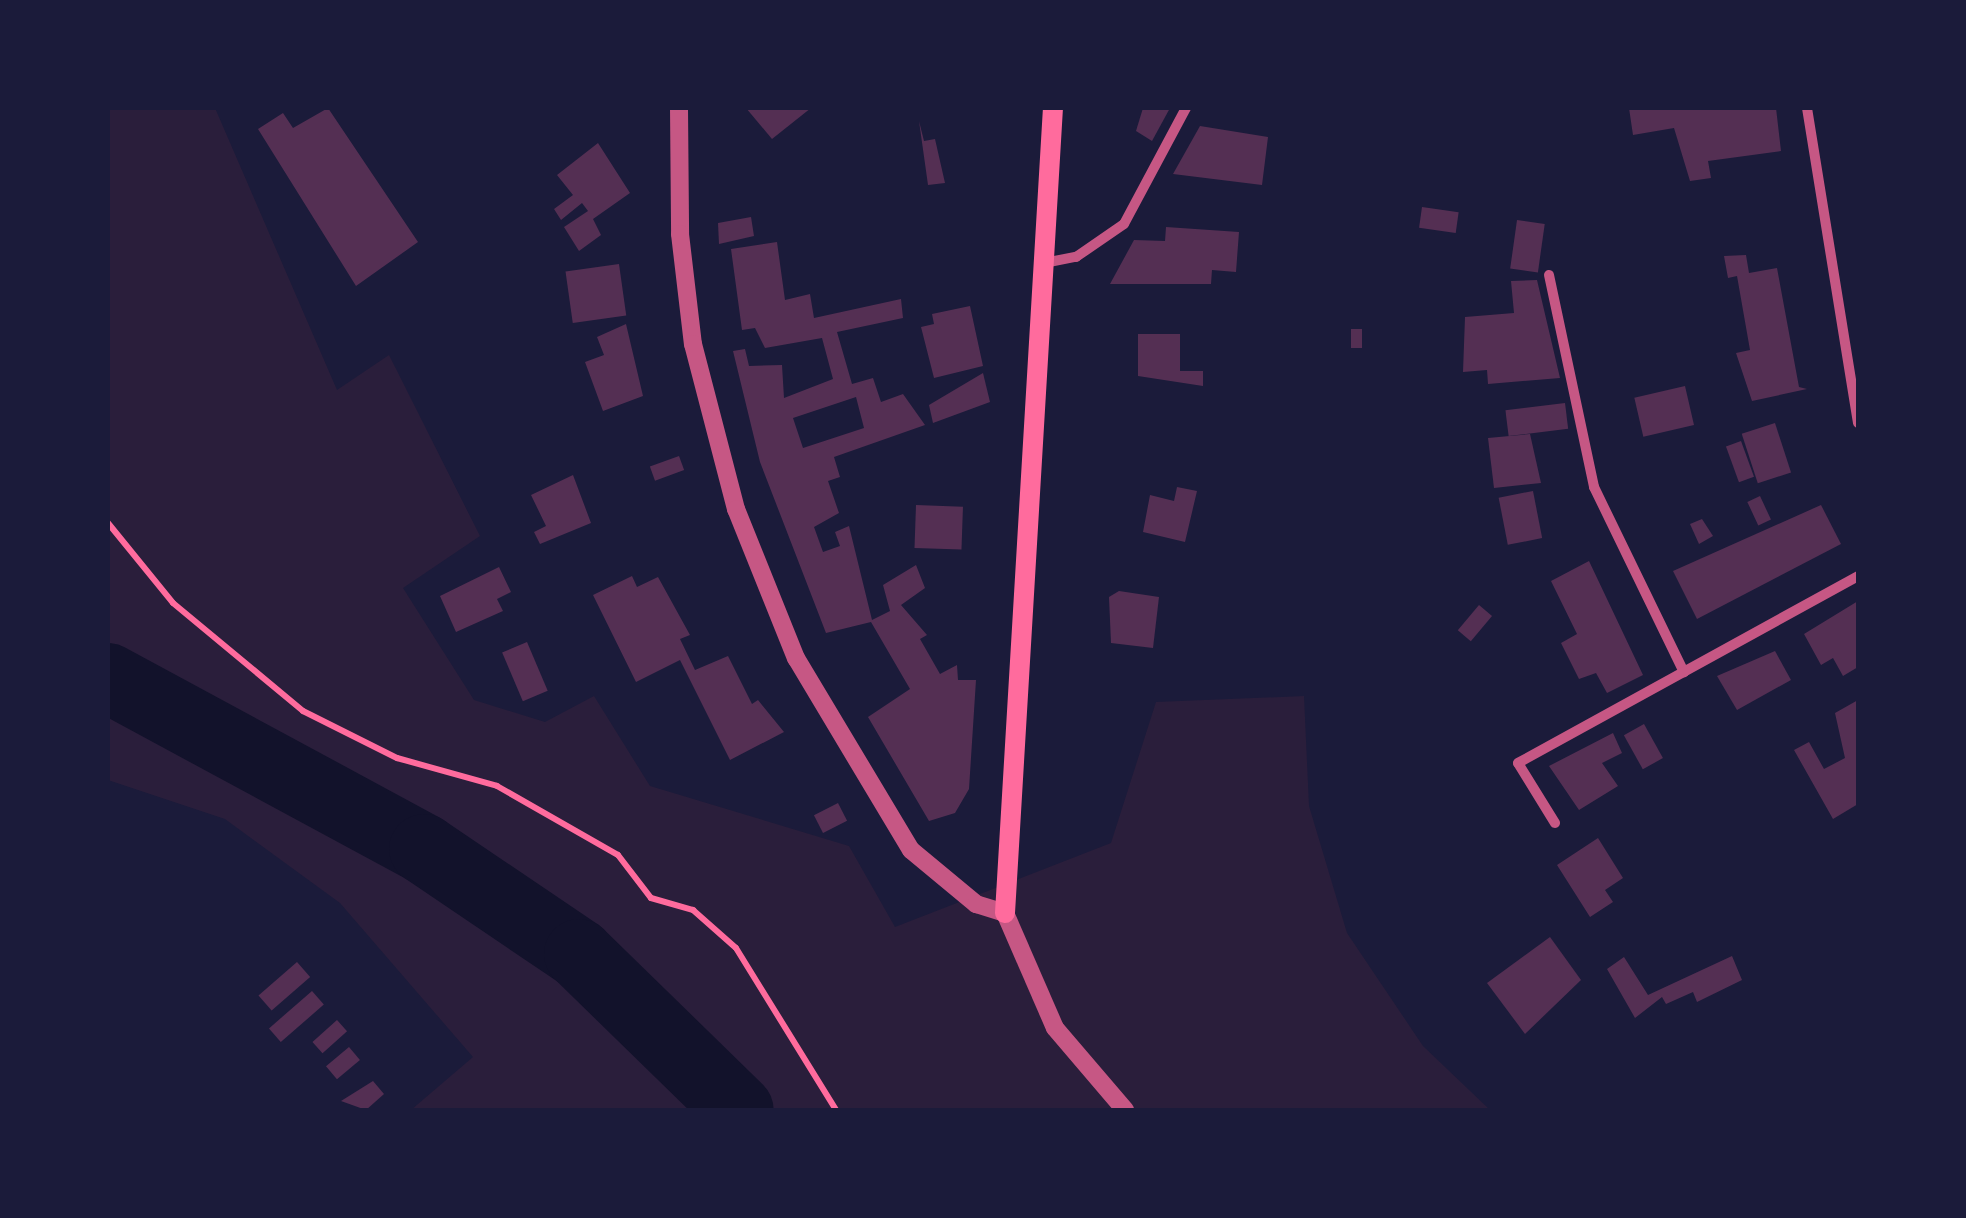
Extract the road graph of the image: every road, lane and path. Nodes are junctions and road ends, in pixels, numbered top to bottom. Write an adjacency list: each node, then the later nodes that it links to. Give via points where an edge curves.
1 (679, 108): 12 (street, via 686,296 749,546 796,658 912,850 976,904)
2 (1053, 108): 5 (main road)
3 (1186, 108): 5 (street, via 1124,224 1076,258)
4 (1807, 108): 7 (street)
5 (1044, 263): 12 (main road)
6 (1548, 275): 10 (street, via 1594,487)
7 (1858, 423)
8 (108, 523): 13 (path, via 173,604 303,711 397,758 497,786 618,854 651,898 693,910 736,948)
9 (1858, 576): 10 (street)
10 (1684, 672): 11 (street, via 1518,763)
11 (1555, 823)
12 (1005, 913): 14 (street, via 1056,1028)
13 (836, 1110)
14 (1125, 1110)

